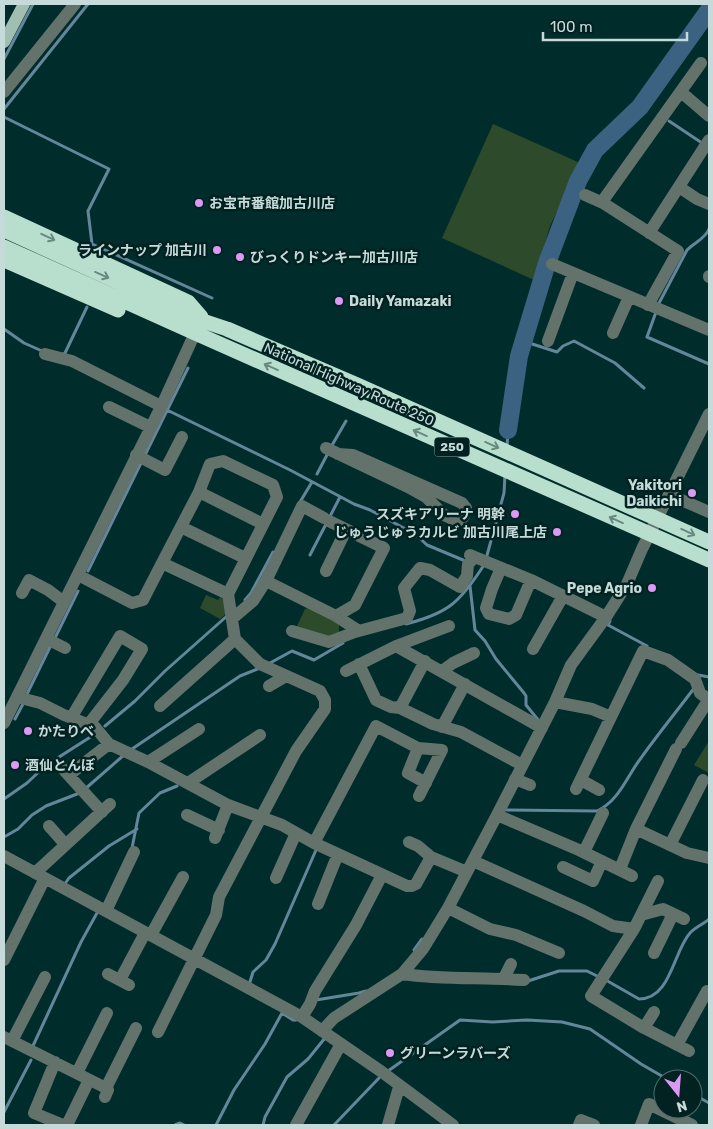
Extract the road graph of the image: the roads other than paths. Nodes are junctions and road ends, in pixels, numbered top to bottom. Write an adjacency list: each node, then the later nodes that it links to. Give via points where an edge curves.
1 (24, 4): 3 (main road)
2 (75, 4): 6 (street)
3 (8, 25): 4 (main road)
4 (4, 42)
5 (701, 63): 7 (street)
6 (4, 92)
7 (681, 92): 8 (street); 12 (street)
8 (709, 116)
9 (709, 140): 10 (street)
10 (679, 187): 13 (street); 15 (street)
11 (585, 195): 12 (street)
12 (603, 204): 15 (street)
13 (709, 204)
14 (4, 217): 22 (highway, 250, one-way to 22, via 188,302)
15 (649, 233): 21 (street, via 678,251)
16 (5, 239): 22 (highway, National Highway Route 250 / 250, one-way to 22); 24 (highway, National Highway Route 250 / 250)
17 (4, 260): 24 (highway, 250, via 170,332)
18 (552, 264): 19 (street)
19 (573, 273): 20 (street); 26 (street)
20 (630, 297): 21 (street); 25 (street)
21 (648, 305): 23 (street)
22 (206, 322): 24 (street); 39 (highway, National Highway Route 250 / 250, one-way to 39, via 349,381)
23 (709, 330)
24 (194, 333): 28 (street); 43 (highway, National Highway Route 250 / 250, one-way to 24)
25 (613, 333)
26 (548, 341)
27 (45, 354): 28 (street, via 72,361)
28 (161, 406): 31 (street)
29 (109, 407): 31 (street)
30 (709, 414): 37 (street)
31 (150, 427): 35 (street)
32 (182, 437): 35 (street, via 165,470)
33 (326, 448): 34 (street)
34 (338, 454): 34 (street, via 426,497 444,515 455,520 464,516 466,508 462,503 361,458)
35 (142, 458): 50 (street)
36 (199, 492): 40 (street); 40 (street, via 210,464 223,461 273,485 277,497); 41 (street)
37 (670, 495): 38 (street); 39 (street)
38 (709, 512)
39 (658, 518): 43 (street); 44 (highway, National Highway Route 250 / 250, one-way to 44)
40 (263, 524): 45 (street)
41 (181, 527): 45 (street); 47 (street)
42 (346, 530): 49 (street); 52 (street, via 302,506); 58 (street, via 384,548 355,605)
43 (650, 534): 46 (highway, National Highway Route 250 / 250); 59 (street, via 627,584)
44 (709, 542)
45 (245, 558): 54 (street)
46 (709, 560)
47 (162, 563): 50 (street, via 143,600 132,603); 54 (street)
48 (501, 568): 51 (street); 51 (street, via 486,608 489,614 509,619 516,615); 61 (street, via 479,559 468,564 467,576 460,587 420,568 404,588 410,611 407,618)
49 (326, 571)
50 (78, 575): 56 (street)
51 (531, 580): 55 (street)
52 (266, 581): 57 (street, via 253,601); 58 (street)
53 (22, 593): 56 (street, via 29,580)
54 (228, 594): 57 (street)
55 (563, 596): 59 (street); 65 (street)
56 (64, 602): 74 (street, via 54,643)
57 (232, 614): 63 (street)
58 (336, 616): 61 (street)
59 (606, 617): 78 (street, via 571,665)
60 (449, 626): 64 (street)
61 (359, 631): 62 (street, via 329,642)
62 (299, 637)
63 (235, 639): 71 (street, via 260,664); 79 (street)
64 (396, 646): 67 (street); 68 (street)
65 (533, 649)
66 (474, 653): 70 (street)
67 (425, 661): 70 (street); 80 (street)
68 (359, 664): 69 (street); 76 (street)
69 (346, 671)
70 (442, 671): 72 (street)
71 (286, 676): 73 (street); 104 (street, via 320,691 325,709 296,752)
72 (465, 684): 85 (street); 86 (street)
73 (269, 686)
74 (22, 699): 82 (street, via 40,703); 83 (street)
75 (362, 699): 76 (street)
76 (376, 700): 80 (street)
77 (709, 700): 81 (street, via 700,693 695,679 668,660 643,651); 106 (street, via 678,746)
78 (555, 702): 81 (street, via 592,709); 86 (street)
79 (160, 706)
80 (400, 708): 85 (street)
81 (611, 717): 98 (street, via 578,784)
82 (71, 718): 84 (street); 84 (street, via 120,636 142,650)
83 (4, 723)
84 (88, 725): 89 (street, via 95,727)
85 (442, 727): 92 (street, via 461,732)
86 (542, 728): 92 (street)
87 (199, 729): 91 (street)
88 (260, 734): 95 (street, via 246,749)
89 (109, 744): 91 (street); 110 (street, via 65,771 106,808)
90 (418, 748): 96 (street, via 408,773); 96 (street, via 442,750); 108 (street, via 376,726)
91 (148, 762): 95 (street)
92 (522, 765): 93 (street)
93 (515, 780): 97 (street); 103 (street)
94 (703, 780): 111 (street, via 698,798)
95 (188, 783): 100 (street)
96 (426, 783): 99 (street)
97 (530, 785)
98 (599, 790)
99 (419, 796)
100 (228, 805): 102 (street, via 217,834); 104 (street)
101 (603, 813): 113 (street)
102 (187, 815)
103 (497, 816): 113 (street); 119 (street)
104 (261, 817): 107 (street); 136 (street, via 219,897 216,915)
105 (49, 826): 110 (street)
106 (636, 829): 111 (street); 121 (street)
107 (296, 833): 108 (street); 122 (street)
108 (314, 843): 114 (street)
109 (417, 843): 116 (street)
110 (65, 844): 124 (street)
111 (670, 845): 117 (street)
112 (134, 852): 130 (street)
113 (584, 852): 118 (street)
114 (338, 854): 123 (street); 128 (street, via 318,890)
115 (4, 856): 124 (street)
116 (431, 857): 119 (street); 123 (street, via 412,886)
117 (709, 858)
118 (602, 861): 120 (street, via 593,881); 121 (street)
119 (470, 867): 129 (street); 132 (street, via 584,910 613,926)
120 (563, 867)
121 (620, 869): 126 (street)
122 (276, 870)
123 (382, 875): 147 (street)
124 (40, 876): 130 (street); 137 (street)
125 (182, 876): 133 (street)
126 (632, 876)
127 (658, 881): 131 (street)
128 (318, 904)
129 (448, 908): 134 (street, via 490,929 516,935); 140 (street, via 423,949)
130 (106, 911): 133 (street)
131 (641, 915): 132 (street); 135 (street, via 663,909 679,917)
132 (634, 929): 149 (street, via 591,996)
133 (148, 934): 136 (street); 139 (street, via 125,982)
134 (559, 952)
135 (654, 953)
136 (194, 959): 147 (street); 151 (street)
137 (4, 960)
138 (512, 964): 142 (street)
139 (108, 974)
140 (402, 974): 142 (street); 150 (street, via 334,1018)
141 (45, 978): 152 (street)
142 (504, 978): 143 (street)
143 (524, 980)
144 (707, 992): 149 (street, via 683,1048)
145 (654, 1012): 149 (street)
146 (107, 1014): 155 (street)
147 (302, 1017): 150 (street)
148 (136, 1028): 156 (street, via 125,1041 105,1092)
149 (644, 1028)
150 (322, 1031): 153 (street)
151 (158, 1032)
152 (8, 1039): 154 (street)
153 (341, 1044): 157 (street); 159 (street)
154 (55, 1062): 155 (street); 158 (street, via 34,1113)
155 (77, 1073): 156 (street)
156 (89, 1080): 158 (street)
157 (399, 1086): 160 (street); 161 (street)
158 (65, 1125)
159 (296, 1125)
160 (388, 1125)
161 (453, 1125)
162 (579, 1125): 163 (street, via 581,1120)
163 (594, 1125)
164 (641, 1125): 165 (street, via 649,1104)
165 (692, 1125)

